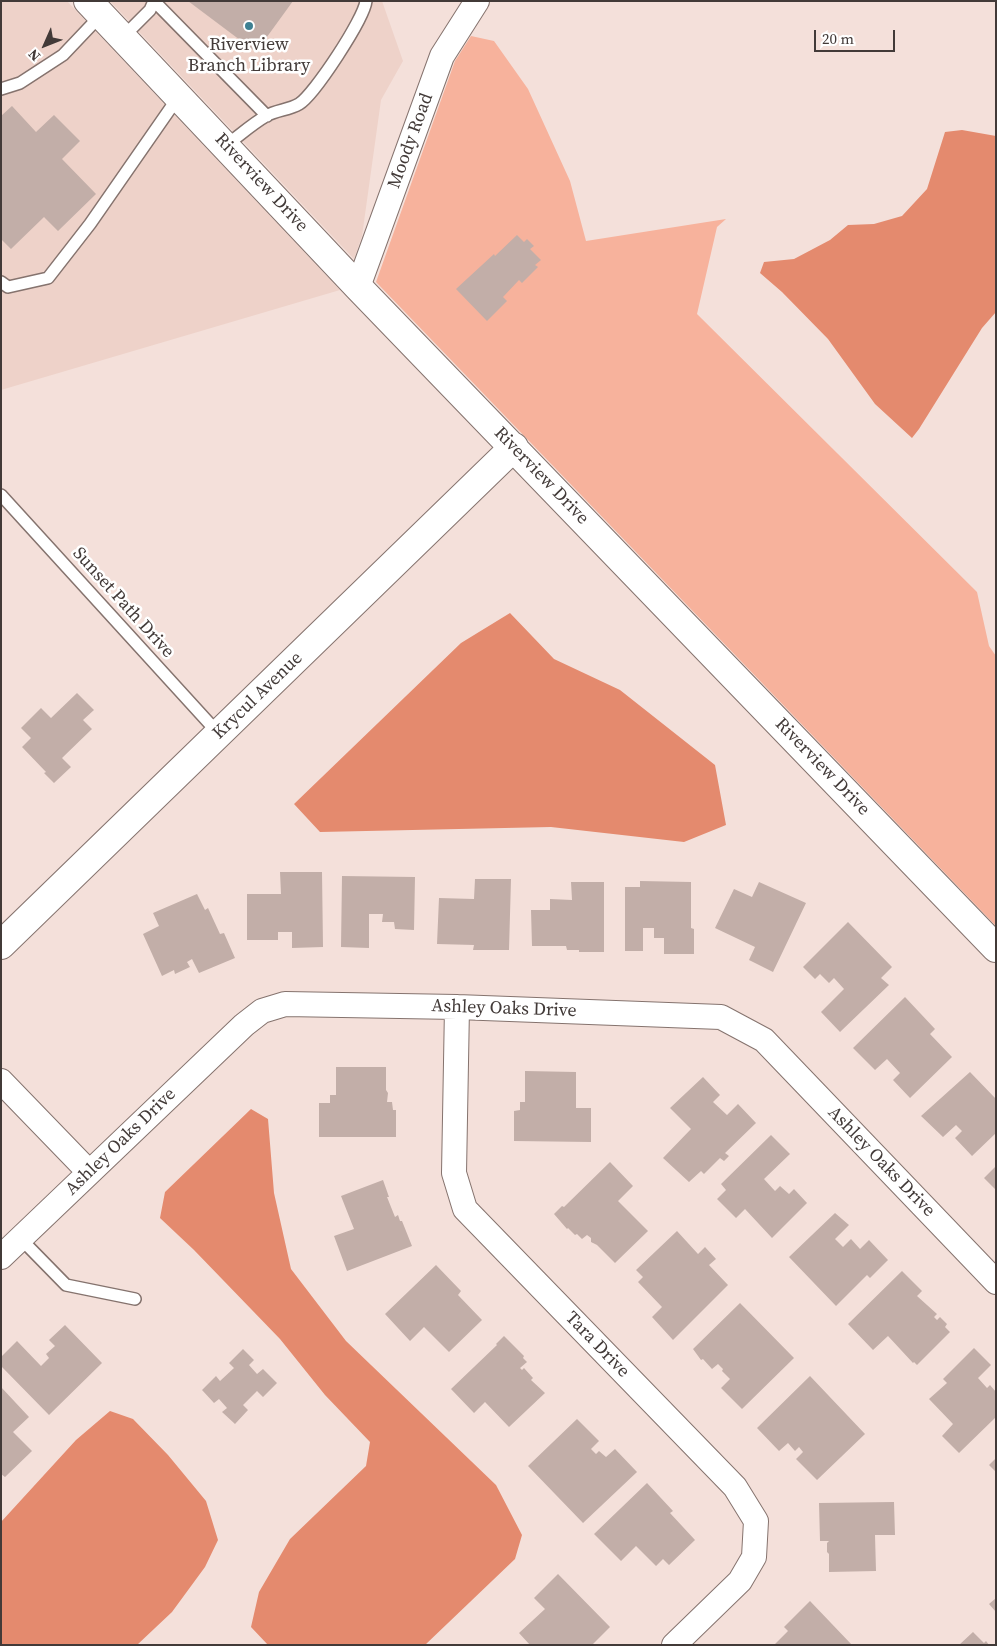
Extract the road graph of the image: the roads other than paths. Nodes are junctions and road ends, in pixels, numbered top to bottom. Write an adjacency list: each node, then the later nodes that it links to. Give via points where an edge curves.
1 (154, 1): 5 (lane, via 150,10); 8 (lane)
2 (366, 1): 8 (lane, via 366,8 345,45 300,104)
3 (477, 1): 11 (street, Moody Road, via 442,56)
4 (95, 8): 5 (street, Riverview Drive); 6 (lane, via 63,55 20,83)
5 (122, 37): 7 (street, Riverview Drive)
6 (1, 89)
7 (179, 96): 9 (street, Riverview Drive); 10 (lane, via 90,224 48,278 8,287)
8 (266, 116): 9 (lane)
9 (225, 146): 11 (street, Riverview Drive)
10 (1, 282)
11 (358, 287): 12 (street, Riverview Drive)
12 (514, 447): 14 (street, Krycul Avenue); 16 (street, Riverview Drive)
13 (1, 495): 14 (lane, Sunset Path Drive)
14 (219, 734): 15 (street, Krycul Avenue)
15 (1, 945)
16 (996, 948)
17 (457, 1007): 19 (street, Ashley Oaks Drive, via 285,1004 262,1011); 22 (street, Ashley Oaks Drive, via 721,1017 764,1040); 24 (street, Tara Drive, via 454,1173 465,1209 735,1487 756,1521 754,1557 740,1582)
18 (1, 1081): 19 (street)
19 (89, 1172): 20 (street, Ashley Oaks Drive)
20 (20, 1238): 21 (street, Ashley Oaks Drive); 23 (lane, via 66,1285)
21 (1, 1257)
22 (996, 1282)
23 (135, 1299)
24 (674, 1645)

